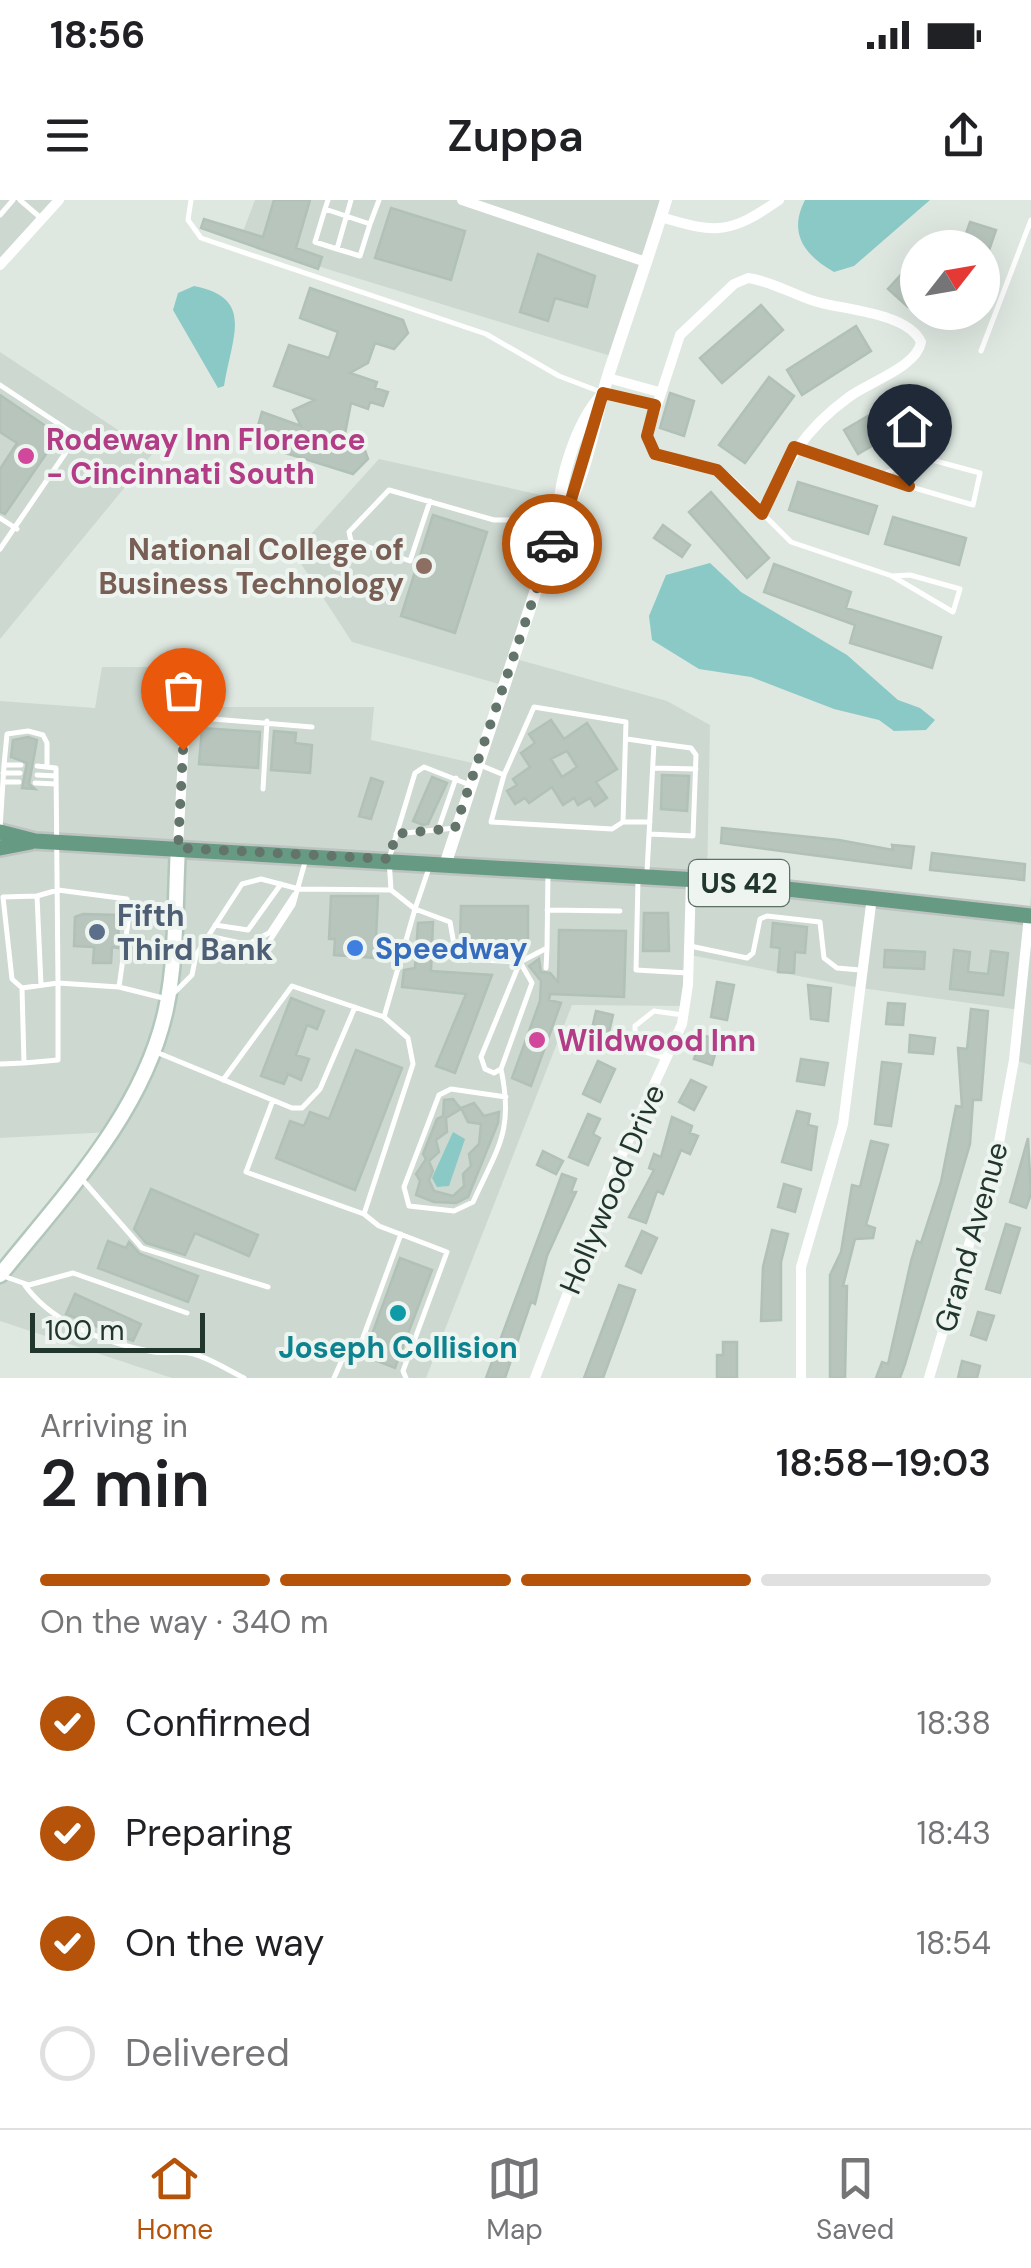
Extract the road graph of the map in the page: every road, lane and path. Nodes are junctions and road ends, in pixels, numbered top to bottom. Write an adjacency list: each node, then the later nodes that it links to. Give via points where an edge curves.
1 (17, 200): 11 (lane); 14 (lane)
2 (58, 200): 14 (street)
3 (191, 200): 24 (lane, via 188,220 201,238 486,334)
4 (328, 200): 10 (lane)
5 (351, 200): 12 (lane)
6 (378, 200): 16 (lane)
7 (462, 200): 18 (street)
8 (666, 200): 13 (street)
9 (779, 200): 13 (street, via 726,230)
10 (325, 209): 12 (lane); 17 (lane, via 314,242)
11 (0, 215)
12 (346, 216): 16 (lane); 17 (lane)
13 (661, 217): 18 (street)
14 (42, 219): 19 (street)
15 (1031, 220): 20 (lane)
16 (370, 224): 17 (lane, via 360,256)
17 (336, 250)
18 (646, 262): 21 (street)
19 (0, 266)
20 (981, 350)
21 (608, 378): 23 (street); 24 (street)
22 (0, 385): 32 (lane, via 77,436)
23 (659, 392): 25 (street); 26 (street, via 684,329 748,278 872,313 918,335 921,346 912,358 846,398)
24 (603, 393): 25 (street); 31 (street, via 589,409 558,499)
25 (655, 405): 29 (street, via 647,436 655,454 717,470)
26 (794, 447): 27 (lane); 29 (street)
27 (876, 477): 27 (lane, via 973,504 980,474 921,457)
28 (430, 501): 28 (lane, via 389,490 349,532 351,541 410,561); 31 (lane, via 494,520)
29 (762, 514): 34 (lane, via 792,542)
30 (0, 518): 32 (lane)
31 (559, 520): 41 (street)
32 (17, 529): 33 (lane)
33 (0, 548)
34 (892, 576): 34 (lane, via 960,589 953,612)
35 (186, 702): 36 (street)
36 (185, 717): 37 (lane); 67 (street)
37 (268, 722): 38 (lane); 56 (lane)
38 (312, 727)
39 (627, 738): 40 (lane); 49 (lane, via 626,722 534,707); 57 (lane)
40 (654, 743): 45 (lane); 46 (lane, via 691,748)
41 (477, 764): 49 (lane); 55 (street)
42 (4, 765): 43 (lane); 44 (lane, via 7,734 28,731 47,743); 47 (lane)
43 (21, 765)
44 (47, 767): 51 (lane, via 56,768); 51 (lane, via 37,770)
45 (653, 768): 46 (lane); 58 (lane)
46 (696, 769): 63 (lane, via 693,836)
47 (3, 773): 48 (lane); 52 (lane)
48 (20, 773)
49 (504, 775): 57 (lane, via 491,822 612,829)
50 (456, 778): 55 (lane); 59 (lane); 62 (lane, via 418,768)
51 (56, 780): 54 (lane); 65 (lane)
52 (3, 782): 53 (lane); 61 (lane)
53 (19, 782)
54 (36, 783)
55 (470, 785): 60 (street)
56 (263, 789)
57 (622, 822): 58 (lane)
58 (650, 822): 63 (lane)
59 (439, 827): 60 (lane); 62 (lane)
60 (455, 828): 70 (street)
61 (0, 831): 64 (main road, US 42)
62 (396, 834): 69 (lane)
63 (650, 834): 72 (lane)
64 (35, 841): 65 (main road, US 42); 66 (main road, US 42)
65 (56, 842): 67 (main road, US 42); 76 (lane)
66 (0, 848)
67 (178, 848): 68 (main road, US 42); 99 (main road)
68 (306, 854): 69 (main road, US 42); 75 (lane)
69 (389, 859): 70 (main road, US 42); 77 (lane)
70 (438, 861): 71 (main road, US 42); 81 (lane)
71 (548, 870): 72 (main road, US 42); 82 (lane)
72 (643, 877): 73 (main road, US 42); 92 (lane, via 636,970)
73 (691, 880): 80 (main road, US 42); 87 (street, Hollywood Drive)
74 (281, 884): 75 (lane); 85 (lane, via 248,930); 85 (lane, via 242,884)
75 (299, 889): 77 (lane); 86 (lane, via 269,942 255,946)
76 (58, 890): 78 (lane); 94 (lane); 97 (lane, via 122,896 129,903)
77 (391, 890): 81 (lane)
78 (38, 896): 79 (lane); 96 (lane)
79 (2, 897): 98 (lane, via 12,980)
80 (872, 897): 84 (main road, US 42); 91 (street)
81 (416, 909): 89 (lane, via 450,922 462,960); 102 (lane)
82 (547, 910): 83 (lane); 88 (lane)
83 (620, 911)
84 (1030, 916): 103 (street, Grand Avenue)
85 (216, 926): 86 (lane)
86 (208, 936): 99 (lane, via 192,975)
87 (689, 946): 91 (lane, via 747,958 760,919 820,922 824,958 837,968); 92 (street, Hollywood Drive)
88 (546, 948): 89 (lane); 90 (lane)
89 (520, 962): 95 (lane); 109 (lane, via 481,1056 485,1070)
90 (546, 968)
91 (863, 970): 124 (street, via 843,1124 801,1267)
92 (688, 973): 101 (street, Hollywood Drive)
93 (538, 977): 95 (lane)
94 (58, 983): 96 (lane); 97 (lane); 107 (lane, via 58,1060)
95 (532, 983): 109 (lane)
96 (41, 986): 98 (lane)
97 (120, 987): 99 (lane)
98 (22, 988): 107 (lane)
99 (167, 1000): 105 (main road)
100 (356, 1007): 102 (lane); 110 (lane, via 292,986); 112 (lane, via 311,1102 292,1108)
101 (684, 1015): 106 (street, Hollywood Drive); 106 (lane, via 654,1011 634,1026 636,1050)
102 (384, 1016): 114 (lane, via 408,1038 413,1064)
103 (1018, 1023): 104 (lane); 125 (street, Grand Avenue, via 998,1148)
104 (1031, 1024)
105 (153, 1050): 110 (lane); 113 (main road, via 130,1102)
106 (668, 1059): 123 (street, Hollywood Drive, via 618,1162)
107 (24, 1063): 108 (lane)
108 (0, 1064)
109 (501, 1070): 111 (lane)
110 (224, 1080): 112 (lane)
111 (506, 1097): 111 (lane, via 508,1125 473,1202 454,1211 409,1206 404,1187 439,1095 451,1089)
112 (273, 1100): 114 (lane, via 246,1172)
113 (78, 1176): 116 (main road); 118 (lane, via 142,1248)
114 (364, 1214): 115 (lane)
115 (401, 1234): 121 (lane, via 357,1354 342,1360); 122 (lane, via 446,1252)
116 (0, 1274): 117 (lane)
117 (24, 1284): 119 (lane, via 73,1273); 120 (lane, via 40,1308 61,1320 122,1344 190,1352)
118 (268, 1287)
119 (187, 1313)
120 (244, 1378)
121 (334, 1378)
122 (406, 1378)
123 (535, 1378)
124 (801, 1378)
125 (929, 1378)

